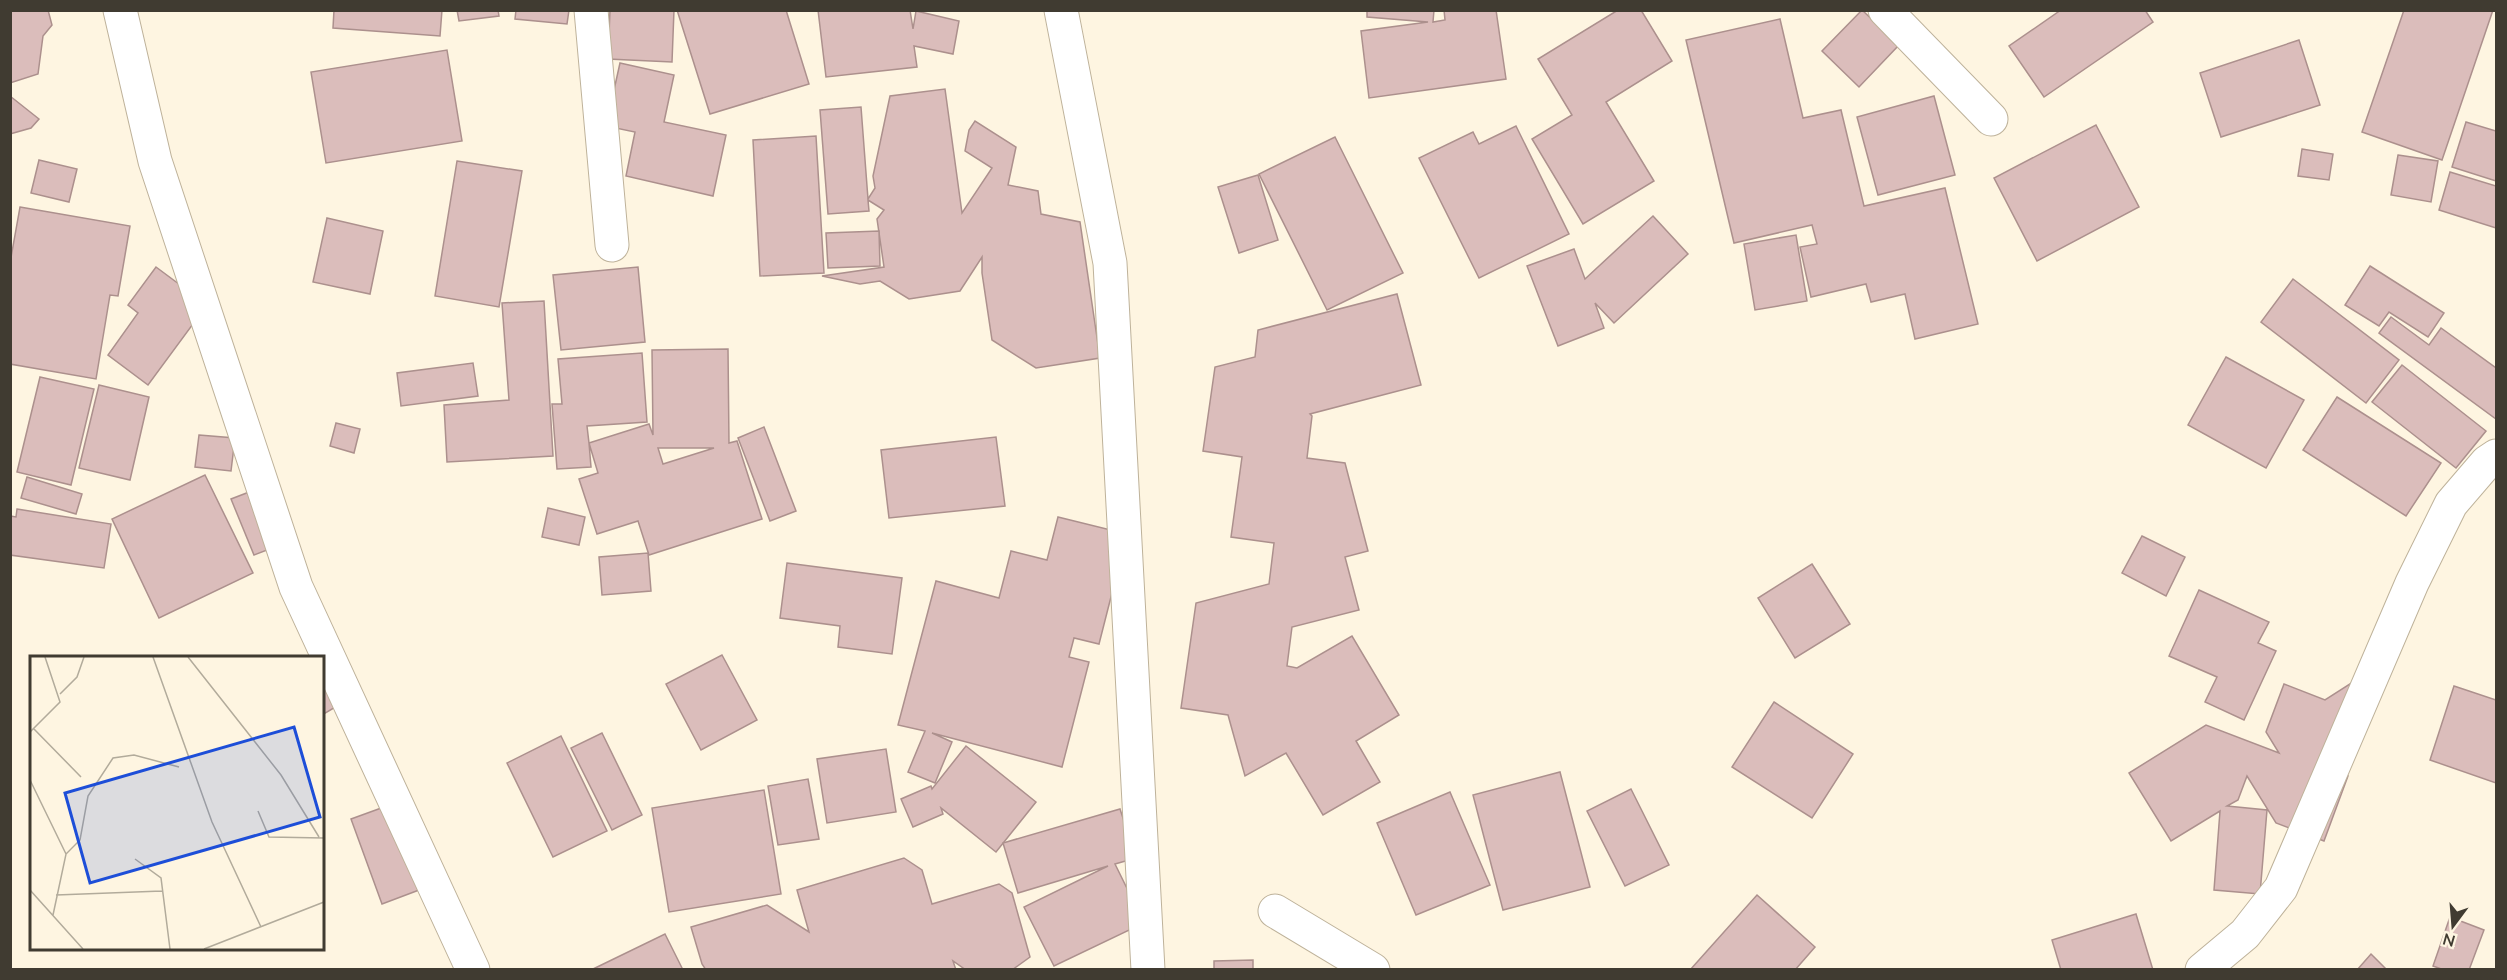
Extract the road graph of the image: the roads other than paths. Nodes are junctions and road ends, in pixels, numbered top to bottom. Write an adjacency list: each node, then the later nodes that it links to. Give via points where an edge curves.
1 (120, 10): 9 (street, via 155,161 296,587)
2 (591, 10): 6 (street)
3 (1062, 10): 10 (street, via 1110,263)
4 (1885, 10): 5 (street)
5 (1991, 119)
6 (612, 245)
7 (2496, 456): 12 (street, via 2451,504 2412,583 2281,888 2245,934)
8 (1275, 910): 11 (street)
9 (473, 969)
10 (1148, 969)
11 (1373, 969)
12 (2202, 969)

